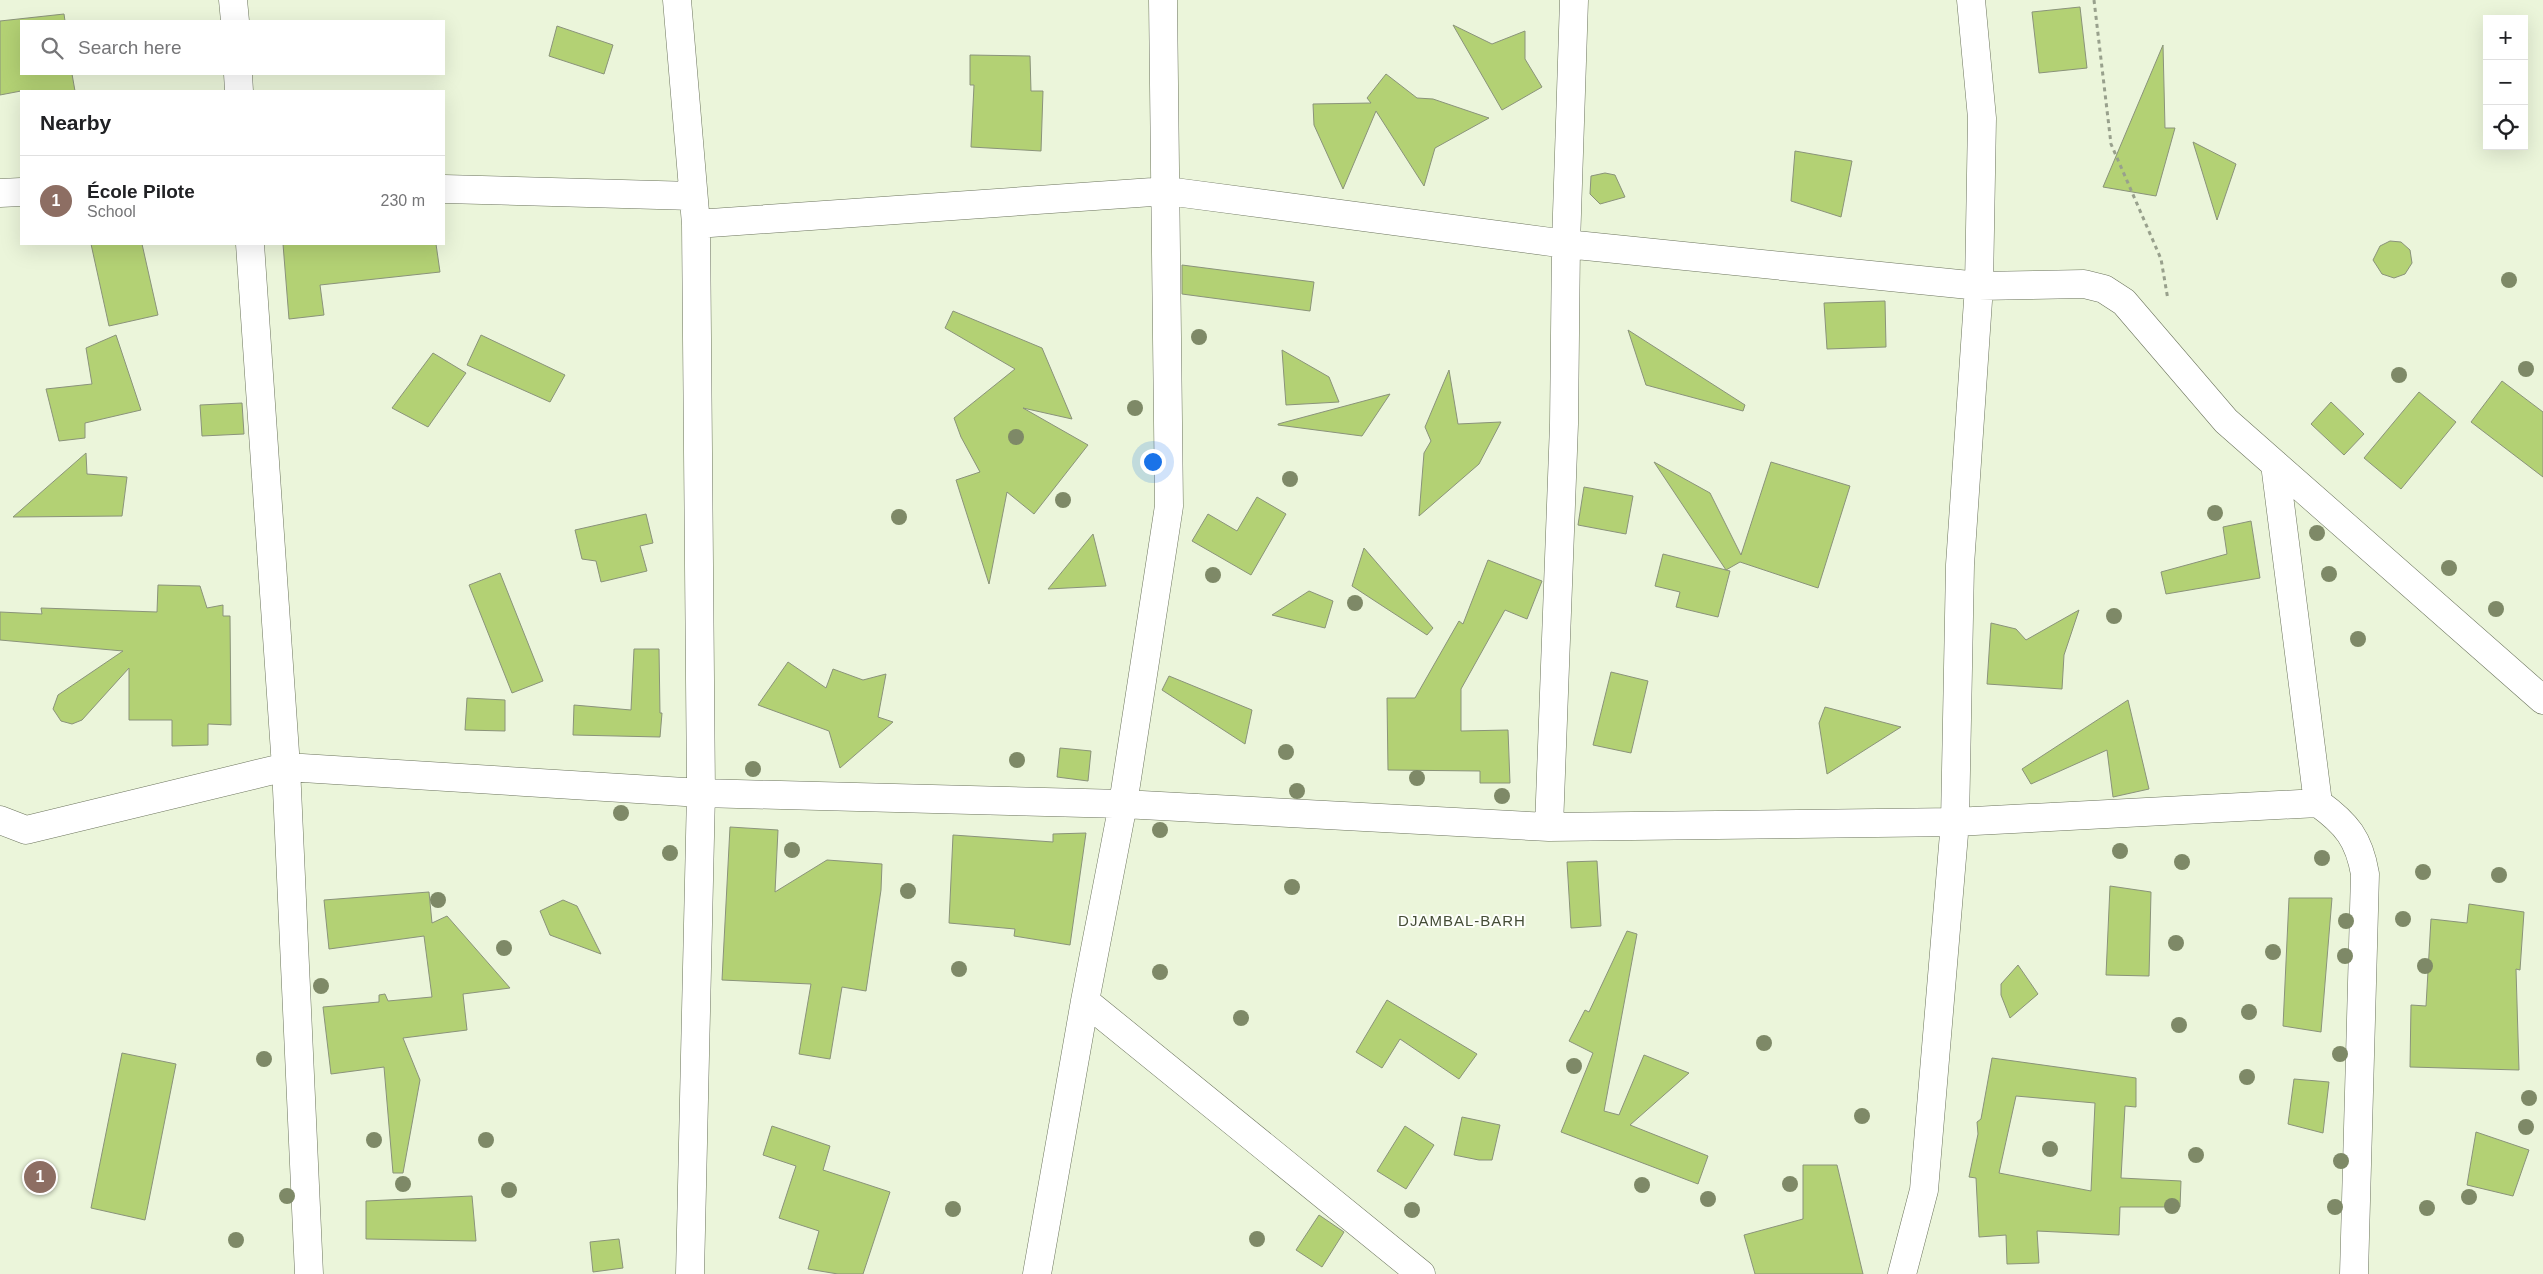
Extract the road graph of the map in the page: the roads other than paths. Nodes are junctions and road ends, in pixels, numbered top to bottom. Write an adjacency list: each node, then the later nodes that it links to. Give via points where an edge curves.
1 (233, 0): 6 (street)
2 (677, 0): 13 (street)
3 (1163, 0): 10 (street)
4 (1574, 0): 15 (street)
5 (1970, 0): 17 (street, via 1982,118)
6 (235, 20)
7 (238, 75): 8 (street)
8 (240, 90)
9 (445, 189): 13 (street)
10 (1167, 191): 14 (street); 15 (street); 23 (street, via 1169,506)
11 (20, 192): 12 (street)
12 (0, 193)
13 (693, 196): 14 (street)
14 (696, 224): 21 (street)
15 (1566, 244): 17 (street); 26 (street, via 1564,424)
16 (250, 245): 20 (street)
17 (1978, 286): 18 (street, via 2084,284 2104,289 2124,302 2226,420); 25 (street, via 1960,565)
18 (2275, 464): 19 (street); 22 (street)
19 (2543, 700)
20 (286, 766): 21 (street); 24 (street, via 26,830); 28 (street)
21 (701, 793): 23 (street); 29 (street)
22 (2318, 803): 25 (street); 33 (street, via 2350,831 2361,853 2365,874)
23 (1123, 804): 26 (street); 27 (street)
24 (0, 820)
25 (1955, 822): 26 (street); 32 (street, via 1924,1190)
26 (1549, 827)
27 (1085, 1001): 30 (street); 31 (street)
28 (309, 1274)
29 (690, 1274)
30 (1037, 1274)
31 (1421, 1274)
32 (1902, 1274)
33 (2354, 1274)

